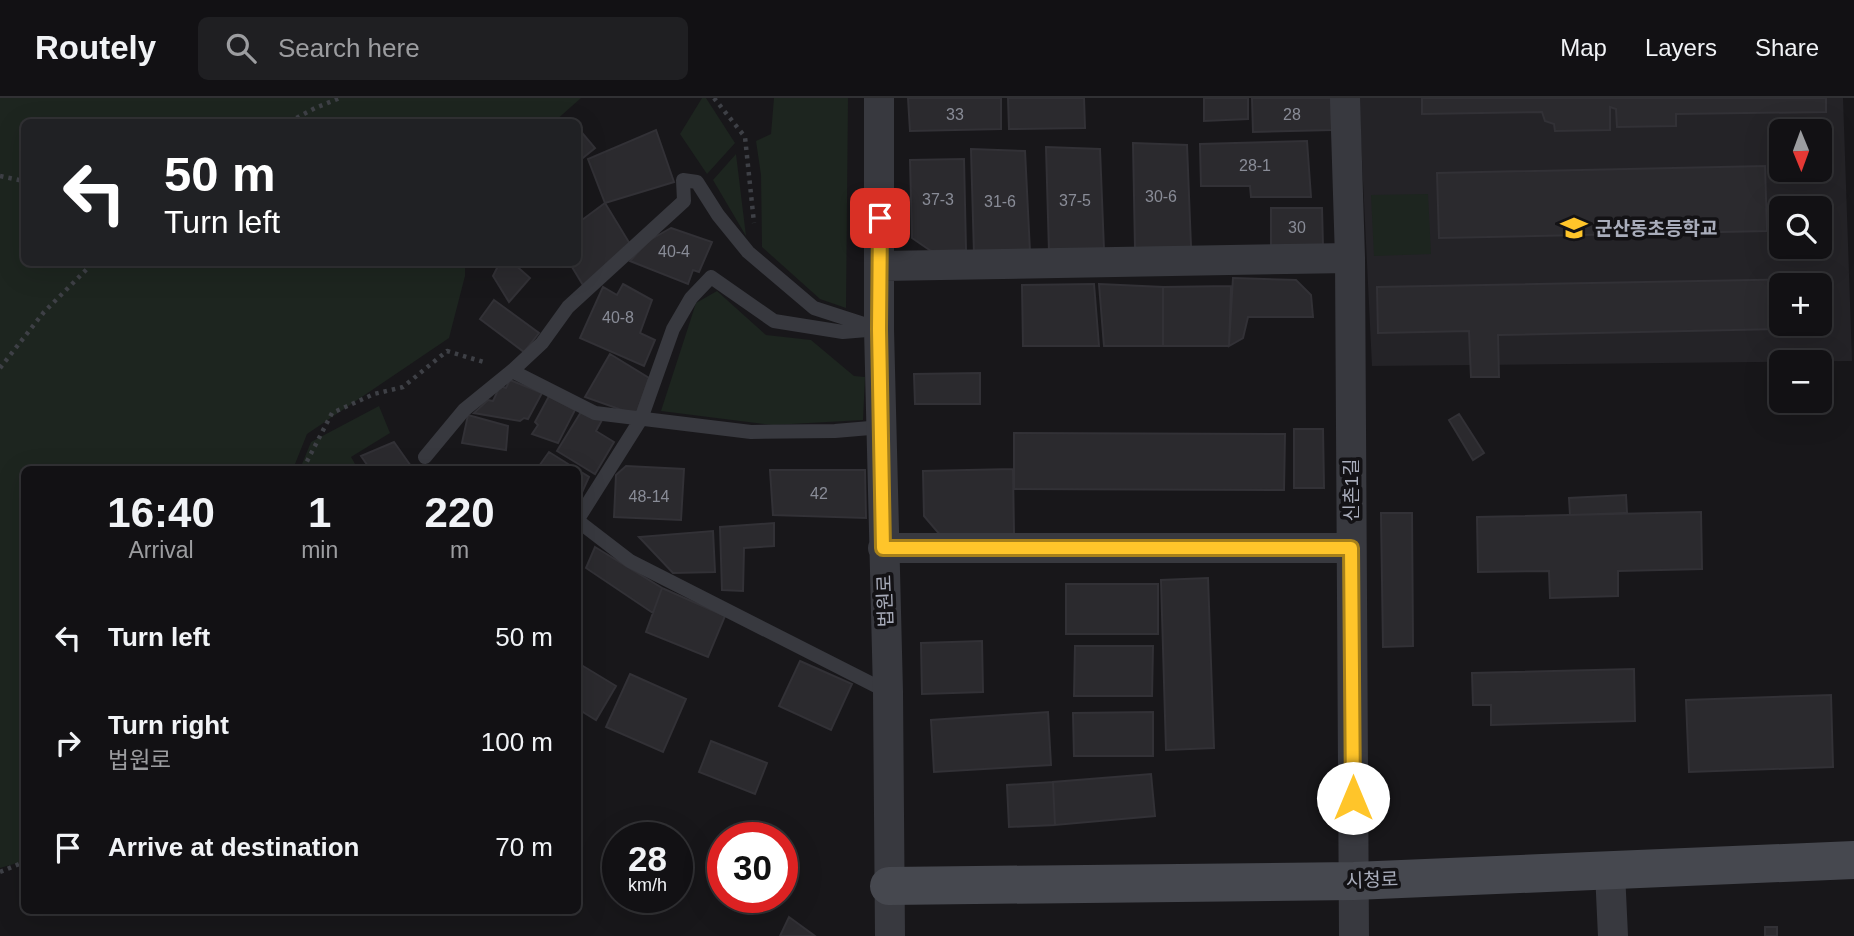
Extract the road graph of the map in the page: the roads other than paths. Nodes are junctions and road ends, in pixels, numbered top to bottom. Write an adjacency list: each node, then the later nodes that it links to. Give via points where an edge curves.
1 (879, 98): 4 (street, 법원로)
2 (1345, 98): 3 (street, 신촌1길)
3 (1350, 258): 4 (street); 13 (street, 신촌1길)
4 (881, 266): 5 (street, 법원로)
5 (879, 329): 6 (lane, via 814,308 748,253 697,183 683,180 684,201 568,307 542,343); 7 (lane, via 843,332 774,321 711,277 691,298 673,329); 8 (street, 법원로)
6 (512, 371): 7 (lane, via 595,413); 9 (lane, via 464,410)
7 (642, 419): 8 (lane, via 751,432); 10 (lane)
8 (882, 427): 12 (street, 법원로)
9 (425, 457)
10 (581, 515)
11 (581, 522): 14 (lane, via 630,561)
12 (883, 548): 13 (street); 14 (street, 법원로)
13 (1351, 548): 17 (street, 신촌1길)
14 (888, 692): 18 (street, 법원로)
15 (1854, 860): 16 (street, 시청로)
16 (1610, 872): 17 (street, 시청로); 21 (street)
17 (1354, 881): 18 (street, 시청로); 20 (street, 신촌1길)
18 (889, 886): 19 (street, 법원로)
19 (890, 936)
20 (1354, 936)
21 (1613, 936)

